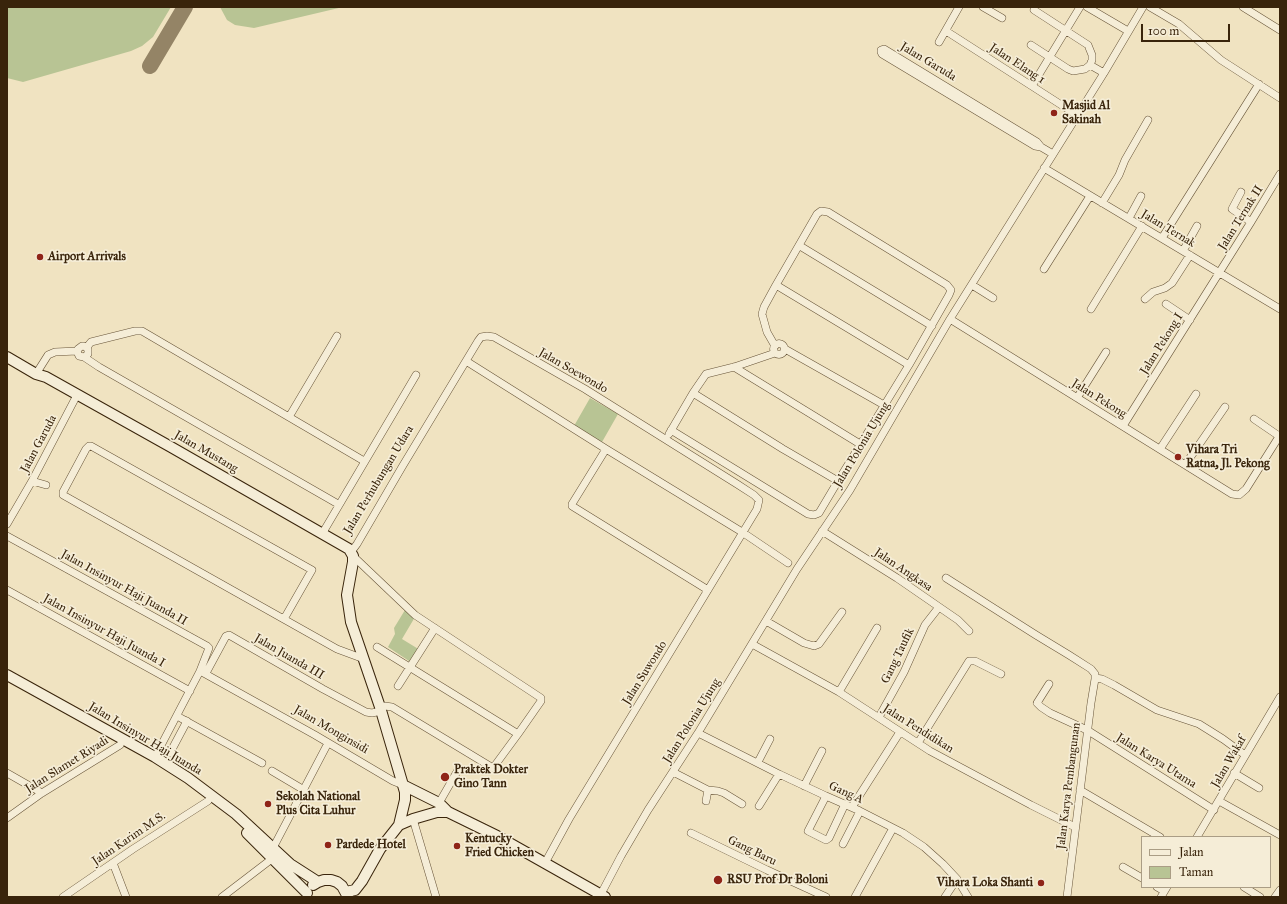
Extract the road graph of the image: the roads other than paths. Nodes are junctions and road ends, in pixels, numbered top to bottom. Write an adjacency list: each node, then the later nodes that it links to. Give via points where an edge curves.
1 (959, 7): 12 (street)
2 (983, 7): 9 (street)
3 (1080, 7): 10 (street)
4 (1087, 7): 13 (street)
5 (1143, 7): 13 (street, Jalan Polonia Ujung)
6 (1150, 7): 20 (street, via 1179,24 1221,60)
7 (1243, 7): 11 (street)
8 (1034, 10): 10 (street)
9 (1002, 18)
10 (1066, 30): 16 (street); 17 (street, via 1088,45 1092,55)
11 (1280, 30)
12 (946, 31): 14 (street); 21 (street, Jalan Elang 1)
13 (1128, 31): 18 (street, Jalan Polonia Ujung)
14 (939, 42)
15 (1031, 45): 16 (street)
16 (1050, 57): 17 (street, via 1073,71 1085,69); 21 (street)
17 (1090, 65): 18 (street)
18 (1104, 73): 23 (street, Jalan Polonia Ujung)
19 (921, 74): 19 (street, Jalan Garuda, via 882,54 881,50 884,49); 25 (street, Jalan Garuda)
20 (1259, 84): 22 (street); 36 (street)
21 (1032, 86): 23 (street, Jalan Elang 1)
22 (1280, 98)
23 (1077, 115): 25 (street, Jalan Polonia Ujung)
24 (1148, 120): 31 (street)
25 (1053, 154): 26 (street, Jalan Polonia Ujung)
26 (1044, 168): 29 (street, Jalan Ternak); 42 (street, Jalan Polonia Ujung)
27 (1280, 174): 33 (street, Jalan Ternak II)
28 (1241, 192): 33 (street, via 1232,209)
29 (1090, 196): 31 (street, Jalan Ternak); 39 (street)
30 (1141, 196): 32 (street)
31 (1102, 203): 32 (street, Jalan Ternak)
32 (1129, 218): 34 (street, Jalan Ternak)
33 (1251, 222): 40 (street, Jalan Ternak II)
34 (1142, 226): 36 (street, Jalan Ternak); 46 (street)
35 (1197, 226): 38 (street)
36 (1162, 238): 38 (street, Jalan Ternak)
37 (800, 246): 41 (street); 50 (street); 50 (street, via 821,211 828,212 861,232 949,286 950,295)
38 (1187, 253): 40 (street, Jalan Ternak); 44 (street, via 1172,283)
39 (1044, 269)
40 (1219, 272): 47 (street, Jalan Ternak); 49 (street, Jalan Pekong I)
41 (776, 285): 54 (street, via 762,314); 61 (street)
42 (972, 285): 43 (street); 48 (street, Jalan Polonia Ujung)
43 (993, 298)
44 (1144, 298)
45 (1166, 304): 49 (street)
46 (1091, 309)
47 (1280, 309)
48 (950, 319): 68 (street, Jalan Pekong); 88 (street, Jalan Polonia Ujung, via 850,490)
49 (1190, 320): 73 (street, Jalan Pekong I)
50 (932, 326): 61 (street)
51 (337, 336): 71 (street)
52 (481, 337): 60 (street, Jalan Perhubungan Udara); 76 (street, Jalan Soewondo, via 494,337 585,389)
53 (87, 347): 55 (street, via 80,347); 59 (street, via 89,351); 71 (street, via 91,342 142,331)
54 (775, 349): 62 (street); 69 (street, via 777,354 785,349)
55 (77, 351): 59 (street, via 79,356); 63 (street, via 55,352 48,355)
56 (7, 352): 63 (main road, Jalan Mustang)
57 (1106, 352): 68 (street)
58 (7, 357): 63 (main road, Jalan Mustang)
59 (84, 357): 86 (street)
60 (466, 361): 78 (street); 92 (street, Jalan Perhubungan Udara)
61 (909, 364): 69 (street)
62 (734, 367): 65 (street, via 706,374); 77 (street)
63 (40, 374): 67 (main road, Jalan Mustang)
64 (416, 375): 80 (street)
65 (693, 393): 74 (street); 83 (street, via 783,450)
66 (1196, 394): 79 (street)
67 (77, 395): 82 (street, Jalan Garuda); 90 (main road, Jalan Mustang)
68 (1077, 398): 73 (street, Jalan Pekong)
69 (884, 405): 77 (street)
70 (1225, 407): 81 (street)
71 (289, 417): 80 (street)
72 (1254, 419): 75 (street)
73 (1123, 426): 79 (street, Jalan Pekong)
74 (671, 430): 76 (street); 83 (street, via 808,514 819,513)
75 (1280, 436): 81 (street, Jalan Pekong, via 1249,484 1237,495 1227,492)
76 (666, 440): 85 (street, Jalan Soewondo)
77 (860, 444): 83 (street)
78 (606, 449): 89 (street); 96 (street, via 572,506)
79 (1160, 449): 81 (street, Jalan Pekong)
80 (364, 461): 86 (street)
81 (1185, 465)
82 (32, 481): 84 (street); 87 (street, Jalan Garuda)
83 (838, 481)
84 (46, 485)
85 (754, 495): 89 (street, Jalan Suwondo, via 759,505)
86 (338, 504): 90 (street)
87 (7, 524)
88 (822, 531): 97 (street, Jalan Angkasa); 100 (street, Jalan Polonia Ujung)
89 (742, 532): 93 (street); 96 (street, Jalan Suwondo)
90 (322, 534): 92 (main road, Jalan Mustang, via 346,547)
91 (7, 536): 108 (street, Jalan Insinyur Haji Juanda II, via 207,646)
92 (352, 554): 101 (street, via 415,615); 106 (main road, Jalan Perhubungan Udara, via 349,607 351,622)
93 (788, 563)
94 (946, 578): 111 (street, via 1091,669)
95 (7, 590): 115 (street, Jalan Insinyur Haji Juanda I)
96 (708, 590): 172 (street, Jalan Suwondo, via 569,818)
97 (939, 607): 103 (street, Jalan Angkasa); 120 (street, Gang Taufik, via 925,625 904,672)
98 (842, 612): 100 (street, via 819,644 814,646)
99 (284, 619): 99 (street, via 312,570 88,446 63,495); 106 (street, via 337,650)
100 (766, 621): 104 (street, Jalan Polonia Ujung)
101 (435, 628): 107 (street); 125 (street, via 540,697 541,701)
102 (877, 628): 116 (street)
103 (969, 631)
104 (752, 644): 116 (street, Jalan Pendidikan); 124 (street, Jalan Polonia Ujung)
105 (377, 647): 107 (street)
106 (364, 659): 118 (main road, Jalan Perhubungan Udara)
107 (410, 668): 114 (street); 125 (street)
108 (203, 672): 115 (street); 118 (street, Jalan Juanda III, via 229,635 366,712 372,713); 127 (street, Jalan Monginsidi)
109 (1001, 674): 128 (street, via 969,661)
110 (7, 675): 133 (main road, Jalan Insinyur Haji Juanda)
111 (1095, 678): 122 (street, Jalan Karya Pembangunan); 132 (street, via 1114,685 1157,710 1199,724)
112 (7, 682): 129 (main road, Jalan Insinyur Haji Juanda)
113 (1050, 684): 122 (street, via 1038,700 1038,705)
114 (398, 686)
115 (190, 691): 119 (street)
116 (839, 692): 120 (street, Jalan Pendidikan)
117 (1280, 697): 132 (street, Jalan Wakaf)
118 (380, 709): 125 (street, via 385,706 392,707 492,768); 142 (main road, Jalan Perhubungan Udara)
119 (177, 716): 121 (street); 133 (street)
120 (879, 717): 123 (street, Jalan Pendidikan)
121 (188, 721): 131 (street); 135 (street)
122 (1087, 730): 147 (street, Jalan Karya Pembangunan); 157 (street, Jalan Karya Utama)
123 (900, 732): 128 (street, Jalan Pendidikan); 156 (street)
124 (698, 733): 134 (street, Gang A); 138 (street, Jalan Polonia Ujung)
125 (518, 734)
126 (770, 739): 134 (street)
127 (328, 743): 142 (street, Jalan Monginsidi); 145 (street)
128 (918, 743): 163 (street, Jalan Pendidikan)
129 (120, 745): 148 (street, Jalan Slamet Riyadi); 150 (main road, Jalan Insinyur Haji Juanda, via 168,772)
130 (822, 751): 143 (street)
131 (170, 753)
132 (1245, 755): 140 (street, Jalan Wakaf)
133 (155, 757): 170 (main road, Jalan Insinyur Haji Juanda, via 236,814)
134 (758, 762): 141 (street, Gang A)
135 (262, 763)
136 (458, 770): 153 (street)
137 (272, 771): 145 (street)
138 (673, 772): 146 (street); 181 (street, Jalan Polonia Ujung, via 637,830)
139 (7, 773): 148 (street)
140 (1234, 773): 144 (street); 152 (street, Jalan Wakaf)
141 (779, 774): 143 (street, Gang A); 155 (street)
142 (403, 785): 153 (main road, Jalan Monginsidi); 162 (main road, Jalan Perhubungan Udara, via 405,800)
143 (804, 786): 149 (street, Gang A)
144 (1260, 788)
145 (304, 790): 170 (street)
146 (708, 790): 151 (street); 154 (street, via 721,792)
147 (1080, 790): 163 (street, Jalan Karya Pembangunan); 167 (street)
148 (42, 793): 160 (street, Jalan Slamet Riyadi)
149 (826, 796): 156 (street, Gang A); 156 (street, via 808,831 826,840)
150 (208, 800): 170 (main road, Jalan Insinyur Haji Juanda); 171 (street, Jalan Karim M.S.)
151 (706, 801)
152 (1219, 801): 157 (street, Jalan Wakaf); 166 (street)
153 (439, 803): 159 (main road, Jalan Monginsidi)
154 (742, 804)
155 (760, 806)
156 (848, 806): 158 (street, Gang A)
157 (1214, 810): 168 (street, Jalan Wakaf)
158 (860, 811): 164 (street, Gang A); 169 (street)
159 (448, 812): 161 (main road, via 437,812); 172 (main road, Jalan Monginsidi)
160 (7, 818)
161 (413, 819): 162 (main road); 185 (street)
162 (399, 825): 179 (main road, via 380,849 362,881 355,890)
163 (1075, 827): 190 (street, Jalan Karya Pembangunan)
164 (893, 828): 175 (street, Gang A, via 928,851); 187 (street)
165 (691, 833): 186 (street, Gang Baru)
166 (1280, 835)
167 (1158, 836)
168 (1198, 836)
169 (843, 844)
170 (273, 853): 176 (main road, Jalan Insinyur Haji Juanda); 180 (main road, Jalan Insinyur Haji Juanda); 184 (street)
171 (113, 863): 182 (street, Jalan Karim M.S.); 183 (street)
172 (545, 863): 181 (main road, Jalan Monginsidi)
173 (1123, 867): 174 (street)
174 (1141, 877)
175 (957, 879): 188 (street); 189 (street, Gang A)
176 (318, 882): 179 (main road, via 337,882); 180 (main road)
177 (1246, 888): 191 (street)
178 (1280, 890): 192 (street)
179 (347, 894)
180 (307, 895)
181 (603, 896)
182 (63, 897)
183 (126, 897)
184 (222, 897)
185 (436, 897)
186 (826, 897)
187 (856, 897)
188 (945, 897)
189 (968, 897)
190 (1067, 897)
191 (1260, 897)
192 (1275, 897)

